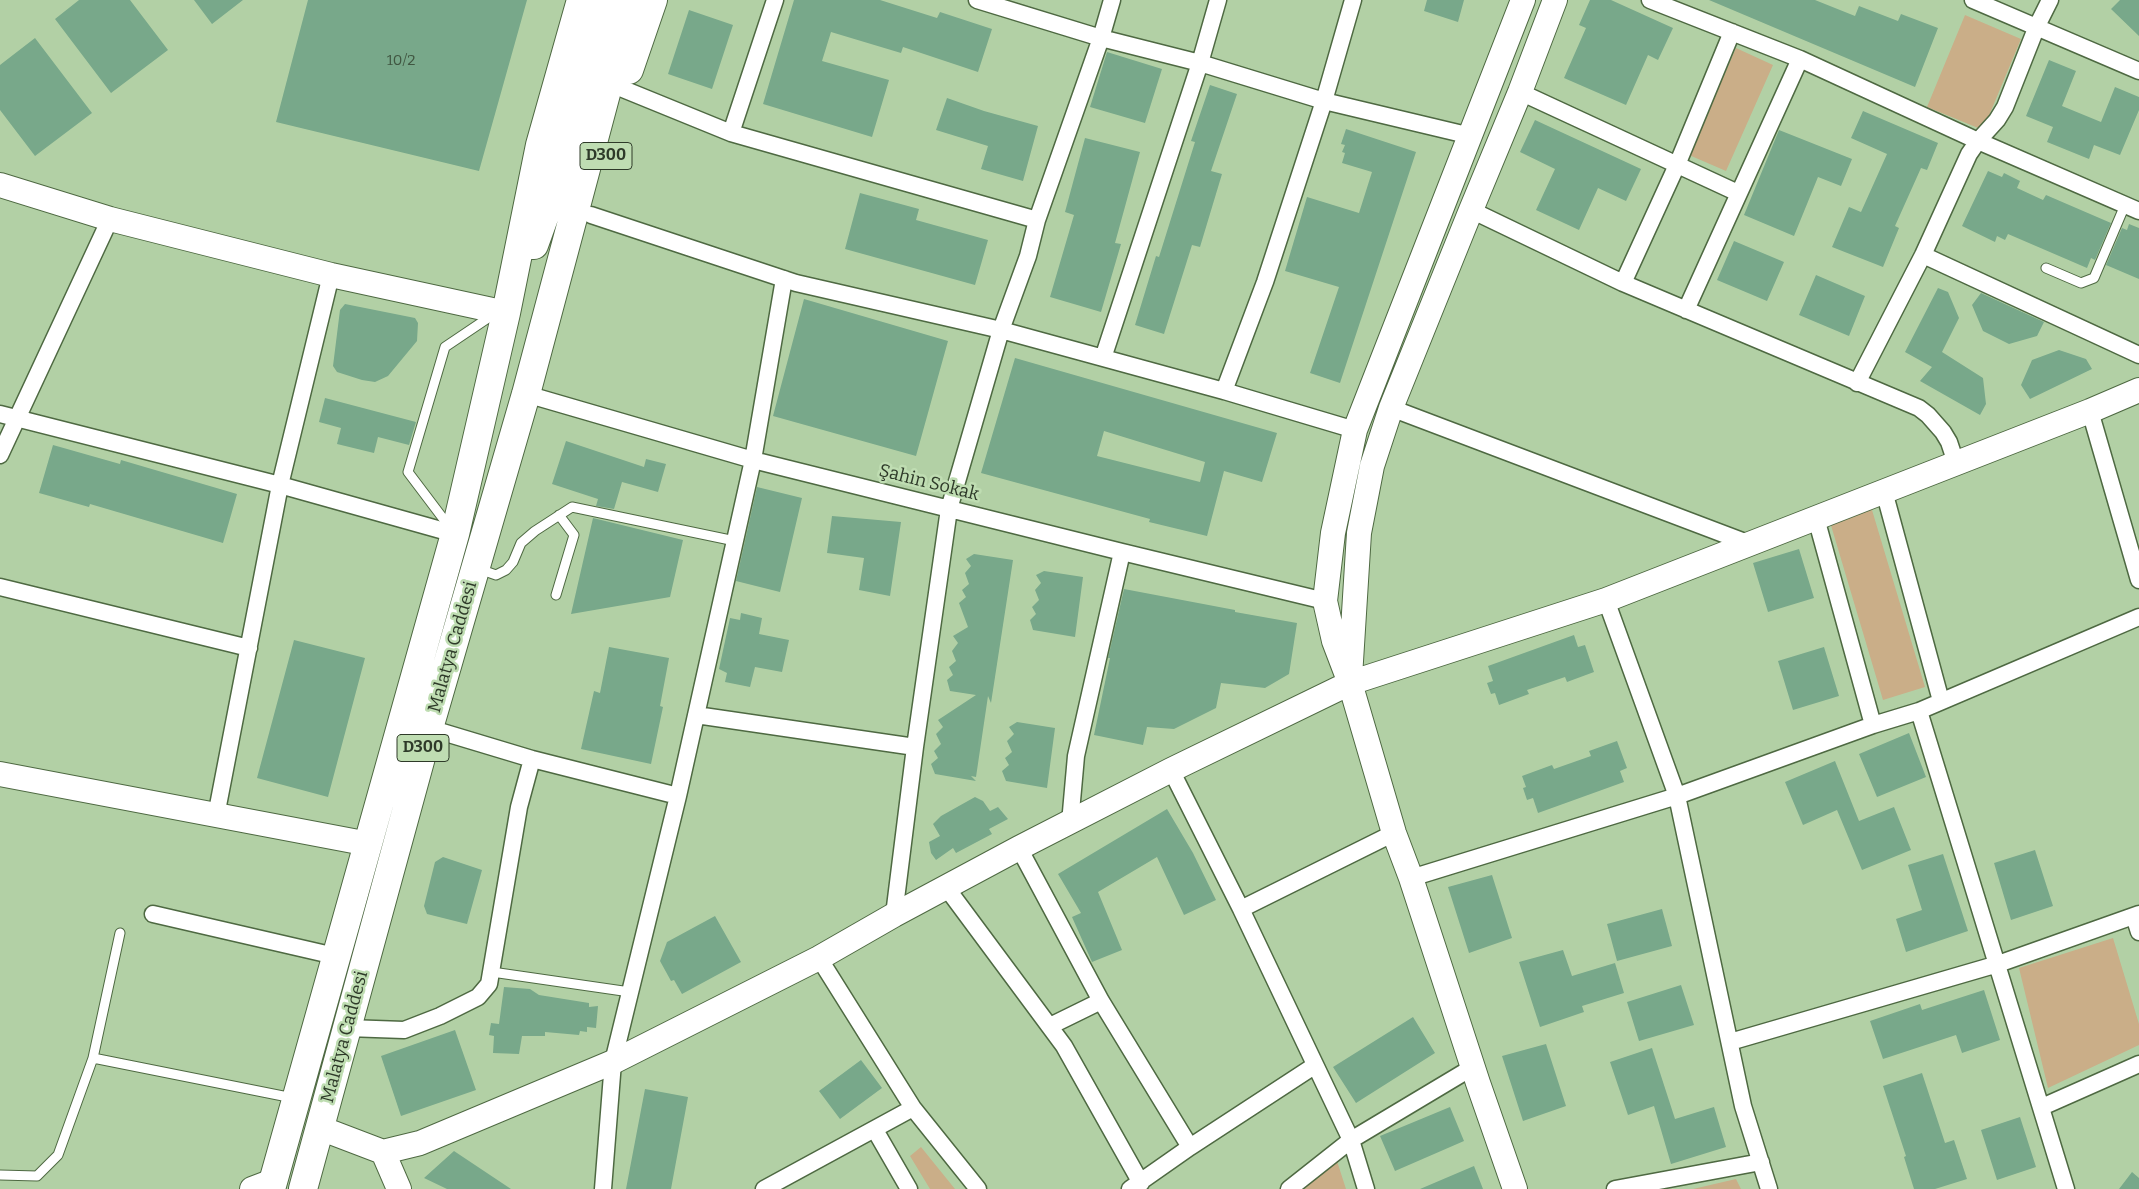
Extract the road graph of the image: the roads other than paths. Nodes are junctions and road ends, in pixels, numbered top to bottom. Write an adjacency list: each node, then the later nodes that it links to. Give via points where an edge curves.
1 (581, 0): 42 (highway, D300, via 540,145)
2 (608, 0): 42 (highway, via 546,212)
3 (631, 0): 40 (highway)
4 (654, 0): 21 (highway, D300)
5 (775, 0): 24 (street)
6 (977, 0): 17 (street)
7 (1112, 0): 17 (street)
8 (1218, 0): 19 (street)
9 (1353, 0): 23 (street)
10 (1523, 0): 25 (main road)
11 (1554, 0): 22 (main road)
12 (1650, 0): 16 (street)
13 (1973, 0): 15 (street)
14 (2050, 0): 15 (street)
15 (2037, 26): 20 (street); 26 (street, via 2005,107 1998,120)
16 (1732, 32): 18 (street); 27 (street)
17 (1101, 38): 19 (street); 34 (street)
18 (1800, 59): 26 (street); 29 (street)
19 (1200, 63): 23 (street); 45 (street)
20 (2139, 71)
21 (623, 89): 24 (street); 32 (highway, D300)
22 (1520, 92): 27 (street); 31 (main road)
23 (1324, 101): 25 (street); 48 (street, via 1265,282)
24 (731, 133): 34 (street)
25 (1471, 136): 54 (main road)
26 (1978, 141): 30 (street); 35 (street, via 1961,170)
27 (1677, 164): 29 (street); 39 (street)
28 (0, 185): 33 (main road)
29 (1738, 193): 41 (street)
30 (2132, 208): 36 (lane, via 2094,278 2081,283)
31 (1471, 210): 39 (street); 50 (main road)
32 (591, 215): 38 (street); 40 (highway, D300)
33 (110, 218): 37 (main road); 53 (street)
34 (1037, 220): 43 (street, via 1028,256)
35 (1923, 255): 44 (street); 46 (street)
36 (2046, 268)
37 (331, 275): 42 (main road); 58 (street)
38 (784, 279): 43 (street); 56 (street)
39 (1623, 282): 41 (street)
40 (549, 308): 49 (highway, Malatya Caddesi / D300)
41 (1686, 310): 46 (street)
42 (502, 312): 63 (highway, Malatya Caddesi / D300); 63 (lane, via 445,347 408,472)
43 (1001, 330): 45 (street); 60 (street)
44 (2139, 355)
45 (1103, 358): 48 (street)
46 (1857, 383): 57 (street, via 1919,408 1928,415 1946,437)
47 (2139, 390): 51 (main road)
48 (1224, 391): 54 (street)
49 (526, 394): 56 (street, Şahin Sokak); 67 (highway, Malatya Caddesi / D300)
50 (1391, 408): 65 (street); 75 (main road, via 1372,466 1359,532)
51 (2090, 411): 57 (main road); 68 (street)
52 (0, 414): 53 (street)
53 (18, 420): 55 (street); 58 (street)
54 (1355, 430): 72 (main road, via 1333,533)
55 (0, 456)
56 (753, 460): 60 (street, Şahin Sokak); 64 (street)
57 (1956, 463): 59 (main road)
58 (280, 485): 63 (street); 74 (street)
59 (1884, 491): 62 (main road); 76 (street)
60 (949, 509): 66 (street, Şahin Sokak); 81 (street)
61 (559, 515): 64 (lane, via 572,507); 67 (lane, via 521,543 513,562 501,573 496,575); 70 (lane, via 574,535)
62 (1816, 518): 65 (main road); 79 (street)
63 (455, 534): 90 (highway, Malatya Caddesi / D300)
64 (735, 541): 78 (street)
65 (1750, 544): 71 (main road)
66 (1122, 552): 72 (street, Şahin Sokak); 88 (street, via 1076,756)
67 (476, 568): 80 (highway, Malatya Caddesi / D300)
68 (2139, 580)
69 (0, 587): 74 (street)
70 (556, 595)
71 (1606, 600): 75 (main road); 86 (street)
72 (1325, 601): 75 (main road, via 1334,641)
73 (2139, 617): 76 (street)
74 (249, 648): 87 (street)
75 (1350, 683): 83 (main road); 89 (main road)
76 (1942, 701): 77 (street)
77 (1919, 711): 79 (street); 102 (street)
78 (696, 715): 81 (street); 85 (street)
79 (1873, 725): 86 (street)
80 (429, 728): 82 (street); 107 (highway, Malatya Caddesi / D300)
81 (915, 747): 96 (street)
82 (532, 759): 85 (street); 103 (street, via 519,807)
83 (1171, 770): 88 (main road); 94 (street)
84 (0, 774): 87 (main road)
85 (678, 796): 104 (street)
86 (1677, 796): 92 (street); 108 (street)
87 (216, 816): 90 (main road)
88 (1070, 823): 91 (main road)
89 (1394, 832): 92 (main road); 94 (street)
90 (369, 844): 100 (highway, Malatya Caddesi / D300)
91 (1019, 848): 93 (main road); 105 (street)
92 (1411, 878): 113 (main road)
93 (946, 887): 96 (main road); 106 (street)
94 (1241, 909): 112 (street)
95 (154, 914): 100 (street)
96 (894, 915): 101 (main road)
97 (2137, 915): 98 (street); 102 (street)
98 (2139, 932)
99 (120, 933): 109 (lane)
100 (335, 956): 114 (highway, Malatya Caddesi / D300)
101 (820, 958): 110 (main road); 115 (street)
102 (1998, 964): 108 (street); 116 (street)
103 (492, 972): 104 (lane); 107 (street, via 489,984 478,997 404,1030)
104 (630, 992): 110 (street)
105 (1101, 1002): 106 (street); 120 (street)
106 (1050, 1026): 125 (street, via 1064,1046)
107 (347, 1028): 117 (highway, Malatya Caddesi / D300)
108 (1730, 1042): 122 (street, via 1743,1106)
109 (93, 1058): 114 (lane); 123 (lane, via 58,1155 37,1176)
110 (613, 1062): 121 (main road, via 420,1143); 128 (street)
111 (2139, 1064): 116 (street)
112 (1314, 1066): 119 (street); 120 (street)
113 (1473, 1067): 119 (street); 134 (main road)
114 (296, 1099): 124 (highway, Malatya Caddesi / D300)
115 (913, 1108): 118 (street); 131 (street)
116 (2042, 1108): 137 (street)
117 (320, 1128): 121 (main road); 126 (highway, Malatya Caddesi / D300)
118 (875, 1130): 129 (street); 130 (street)
119 (1351, 1140): 132 (street); 133 (street)
120 (1190, 1147): 125 (street)
121 (383, 1152): 127 (main road)
122 (1761, 1162): 135 (street); 136 (street)
123 (0, 1175)
124 (265, 1186)
125 (1135, 1186)
126 (303, 1189)
127 (399, 1189)
128 (604, 1189)
129 (764, 1189)
130 (909, 1189)
131 (978, 1189)
132 (1289, 1189)
133 (1366, 1189)
134 (1515, 1189)
135 (1615, 1189)
136 (1769, 1189)
137 (2066, 1189)

